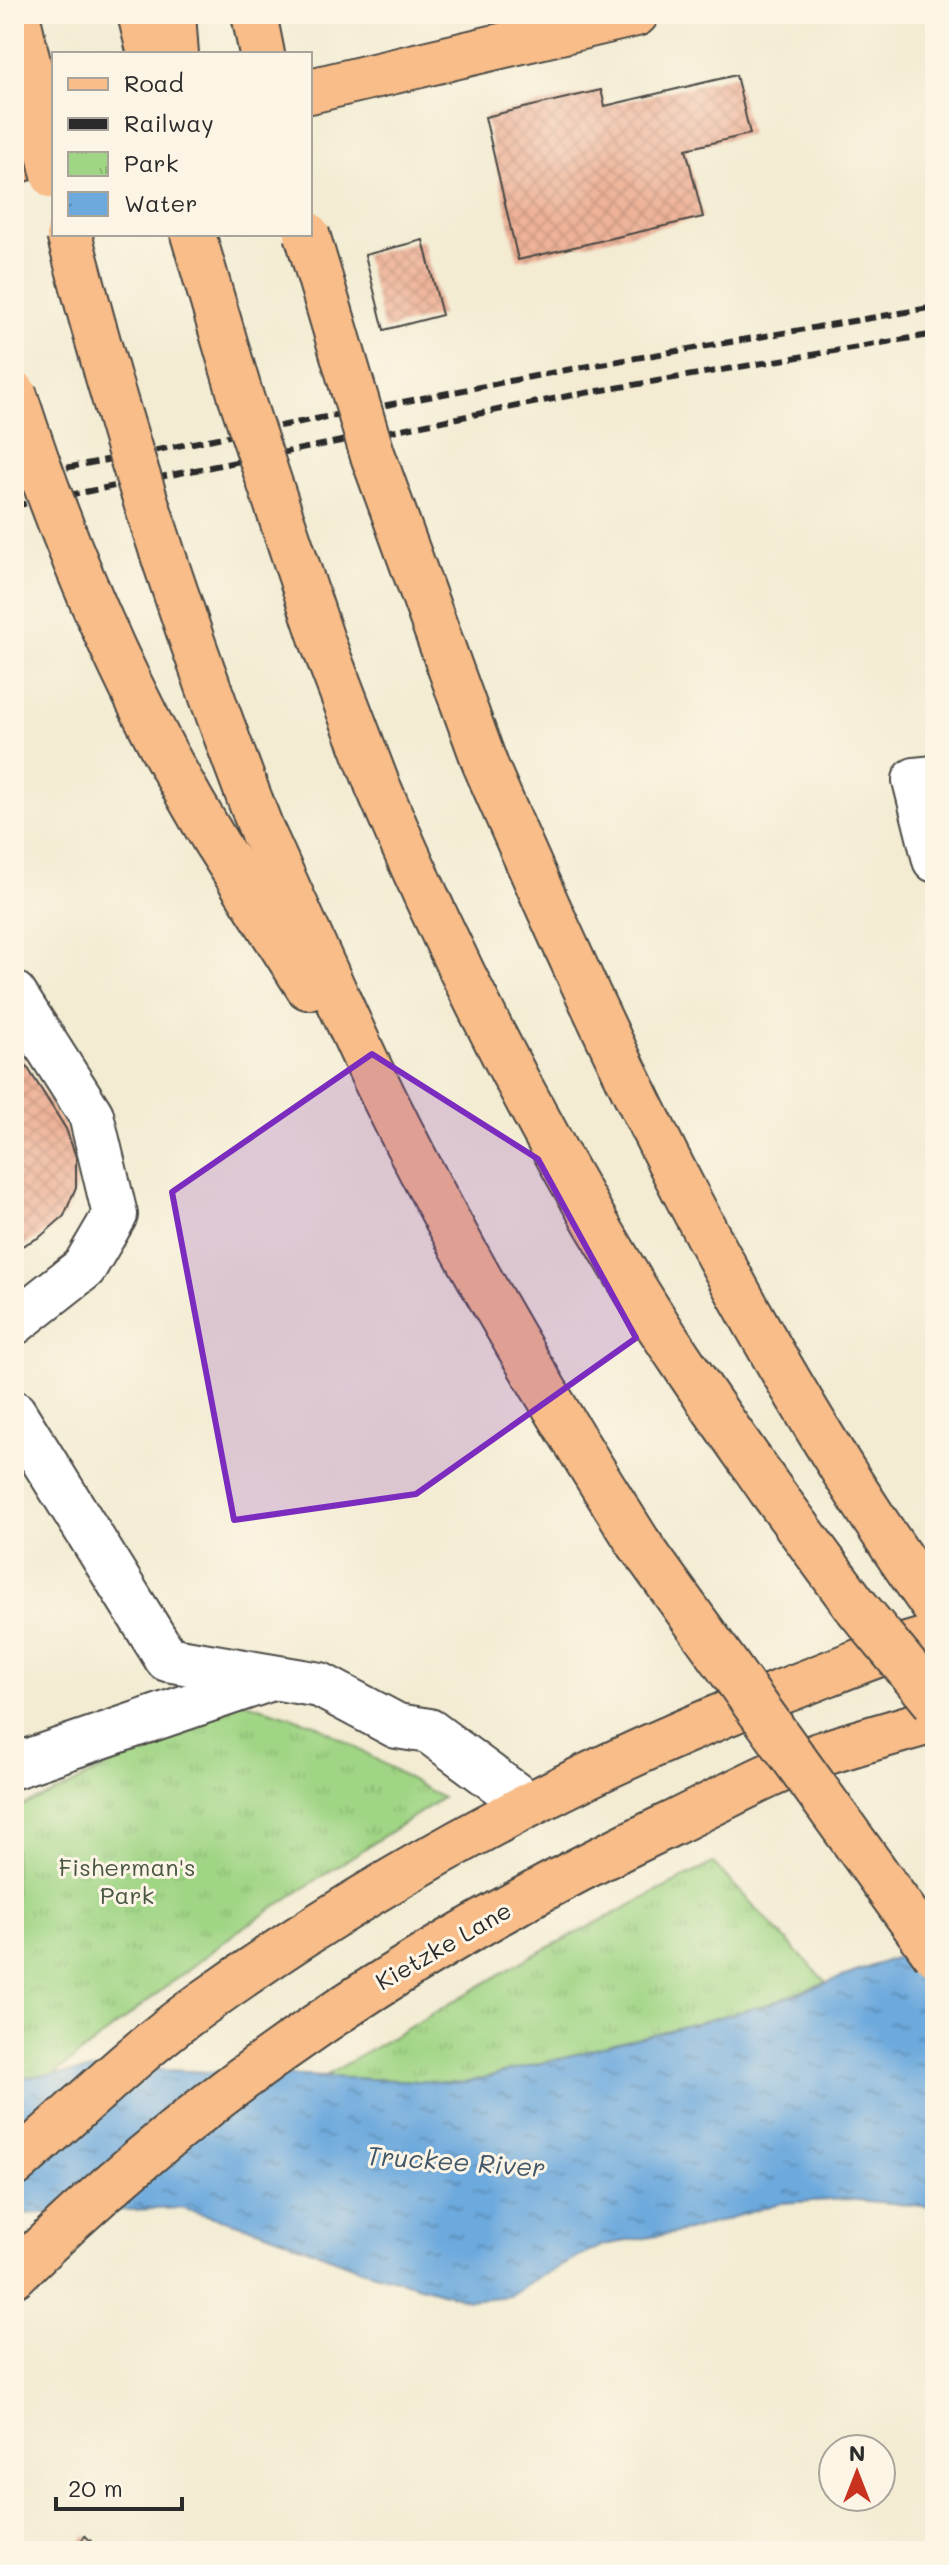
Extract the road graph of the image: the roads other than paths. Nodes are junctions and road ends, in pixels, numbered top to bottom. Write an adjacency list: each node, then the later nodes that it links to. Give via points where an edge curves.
1 (17, 14): 13 (main road, bridge)
2 (140, 14): 7 (main road)
3 (173, 14): 8 (main road)
4 (254, 14): 9 (main road)
5 (636, 14): 6 (main road)
6 (555, 24): 10 (main road)
7 (150, 52)
8 (176, 52)
9 (262, 52)
10 (312, 90)
11 (52, 152): 12 (main road)
12 (14, 161)
13 (52, 167)
14 (70, 236): 21 (main road, bridge, via 165,564 262,831)
15 (194, 236): 27 (main road, bridge, via 273,499 328,658 377,784 473,999 635,1289 770,1489)
16 (308, 236): 24 (main road, bridge, via 372,453 485,764 546,905 658,1139 828,1450)
17 (14, 393): 21 (main road, bridge, via 45,487 111,650 150,728)
18 (935, 778): 19 (lane, via 915,780)
19 (935, 860)
20 (14, 994): 22 (lane, via 91,1115 115,1215 84,1268)
21 (425, 1176): 31 (main road, bridge, via 556,1411 638,1542)
22 (14, 1323)
23 (14, 1413): 26 (lane, via 167,1659)
24 (935, 1608)
25 (935, 1637): 30 (main road, via 740,1708)
26 (274, 1677): 29 (lane); 30 (lane, via 320,1685 397,1726 429,1731)
27 (935, 1702)
28 (935, 1720): 33 (main road, Kietzke Lane, via 804,1762 597,1858 461,1934 268,2057 100,2195)
29 (14, 1766)
30 (529, 1805): 32 (main road, via 327,1919 201,2005 80,2103)
31 (935, 1954)
32 (14, 2165)
33 (14, 2275)

